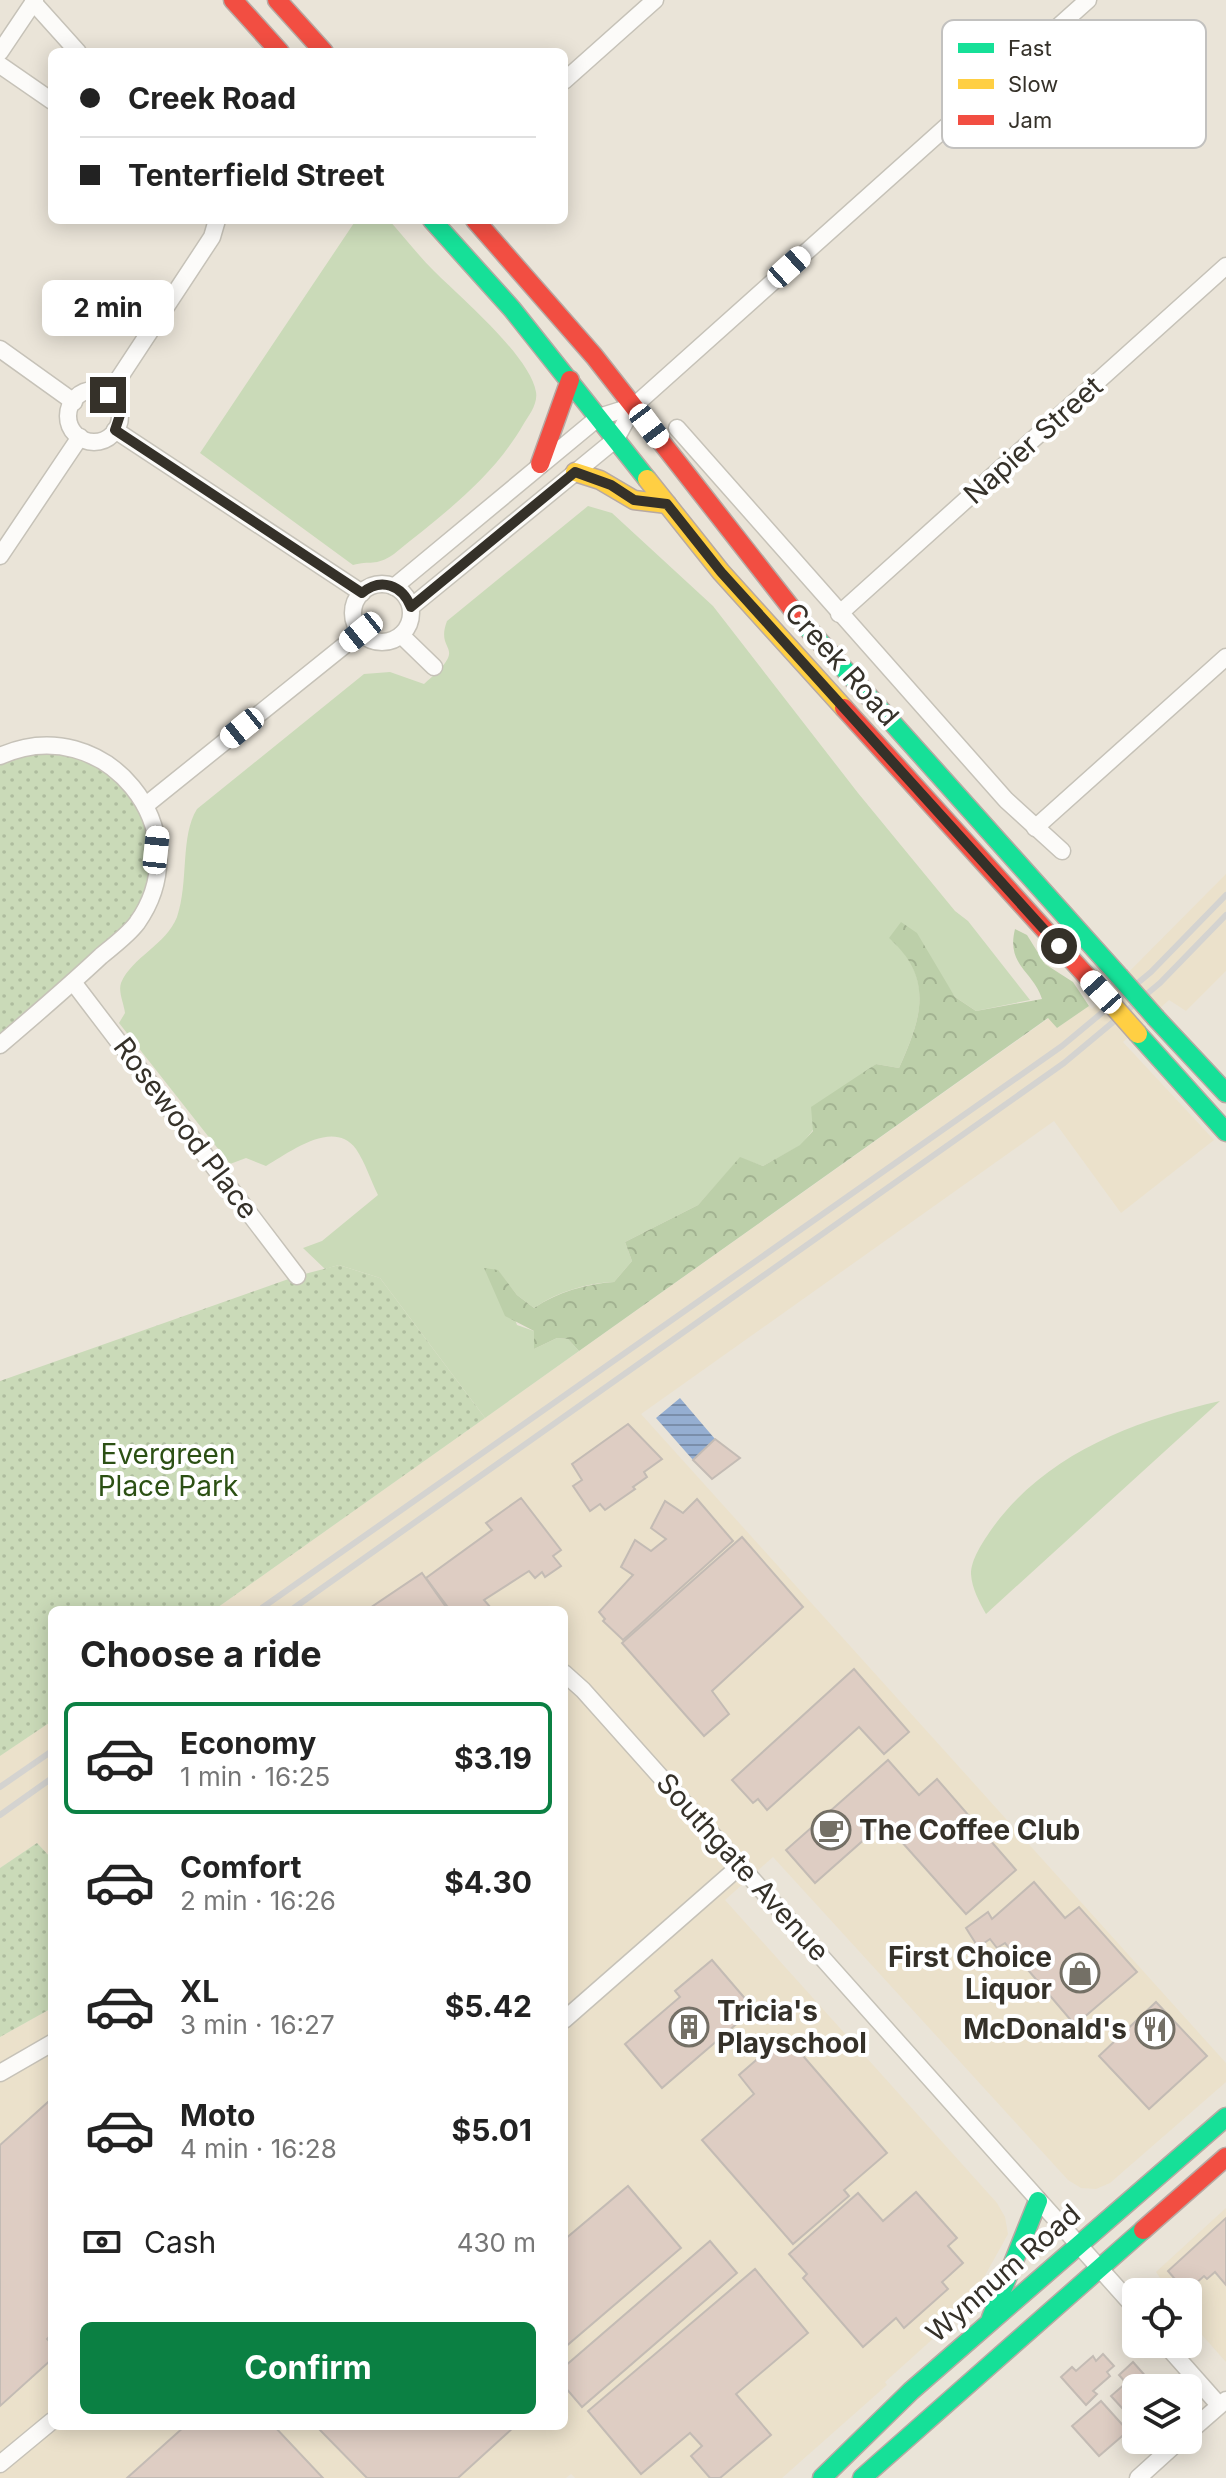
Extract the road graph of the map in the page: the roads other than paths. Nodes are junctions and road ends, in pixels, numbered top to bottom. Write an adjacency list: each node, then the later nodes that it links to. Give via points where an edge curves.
1 (233, 0): 8 (main road)
2 (277, 0): 9 (main road)
3 (655, 0): 12 (street)
4 (1088, 0): 6 (street)
5 (34, 1): 7 (street); 10 (street)
6 (1066, 20)
7 (75, 48)
8 (276, 48)
9 (320, 48)
10 (0, 52)
11 (0, 65): 13 (street)
12 (568, 77)
13 (48, 98)
14 (942, 131): 23 (street)
15 (216, 224): 21 (street)
16 (435, 224): 20 (main road, Creek Road)
17 (479, 224): 23 (main road, Creek Road)
18 (1226, 266): 36 (street, Napier Street)
19 (0, 349): 22 (street)
20 (570, 380): 24 (main road, Creek Road); 29 (main road, via 565,406 544,442)
21 (108, 395): 22 (street, via 86,391); 26 (street, via 120,415)
22 (74, 402): 27 (street, via 68,417)
23 (634, 406): 24 (street); 28 (street); 47 (main road, Creek Road, bridge, via 824,650)
24 (599, 417): 28 (main road, Creek Road); 29 (street)
25 (677, 428): 36 (street, Creek Road)
26 (115, 430): 27 (street, via 103,441); 34 (street)
27 (80, 437): 32 (street)
28 (616, 439): 30 (street); 31 (main road, Creek Road)
29 (540, 464): 33 (street)
30 (575, 472): 31 (main road, via 634,500); 35 (street)
31 (667, 504): 48 (main road, Creek Road, bridge, via 721,572)
32 (0, 556)
33 (394, 587): 34 (street, via 377,584); 35 (street)
34 (362, 593): 37 (street, via 354,608)
35 (411, 607): 38 (street)
36 (839, 614): 43 (street, Creek Road)
37 (361, 632): 38 (street, via 376,641); 42 (street)
38 (401, 635): 40 (street)
39 (1226, 657): 43 (street)
40 (434, 667)
41 (0, 756): 42 (street, via 52,745 87,752 120,771)
42 (146, 805): 45 (street, via 158,833 151,895 137,924)
43 (1035, 828): 44 (street, Creek Road)
44 (1062, 851)
45 (73, 982): 46 (street); 49 (street, Rosewood Place)
46 (0, 1045)
47 (1226, 1093)
48 (1226, 1132)
49 (297, 1276)
50 (568, 1677): 51 (street, Southgate Avenue)
51 (741, 1865): 52 (street); 57 (street, Southgate Avenue)
52 (568, 2016)
53 (48, 2045): 54 (street)
54 (0, 2073)
55 (1226, 2117): 58 (main road, Wynnum Road)
56 (1226, 2157): 59 (main road)
57 (1038, 2201): 58 (street, Southgate Avenue); 61 (main road, via 1031,2231)
58 (1077, 2245): 59 (street, Southgate Avenue); 61 (main road, Wynnum Road)
59 (1099, 2268): 60 (street, Southgate Avenue); 69 (main road)
60 (1122, 2293)
61 (990, 2321): 68 (main road, Wynnum Road)
62 (1179, 2358): 63 (street)
63 (1223, 2402): 64 (street)
64 (1202, 2421)
65 (48, 2424): 67 (street)
66 (1165, 2454): 70 (street)
67 (0, 2464)
68 (822, 2478)
69 (862, 2478)
70 (1138, 2478)

